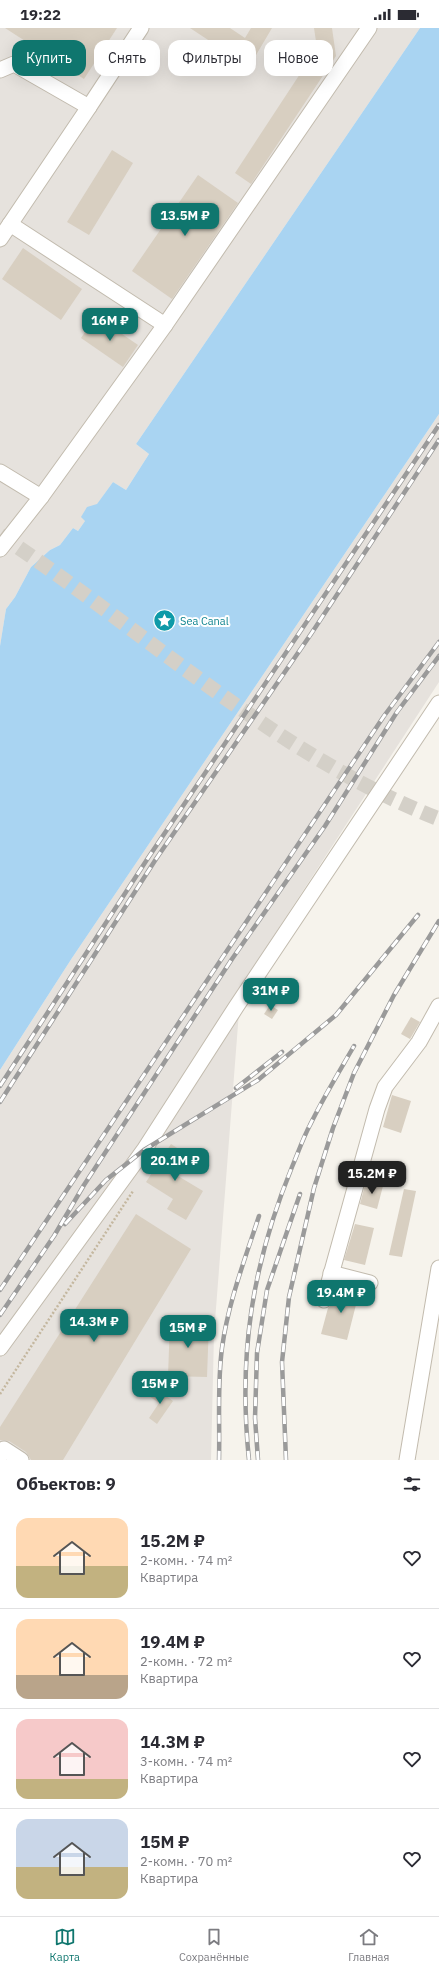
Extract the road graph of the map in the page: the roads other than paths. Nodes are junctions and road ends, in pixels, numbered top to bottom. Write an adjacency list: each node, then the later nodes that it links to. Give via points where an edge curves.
1 (141, 28): 4 (lane)
2 (366, 29): 7 (lane)
3 (0, 70): 4 (lane, via 14,64)
4 (88, 107): 5 (lane)
5 (10, 224): 6 (lane); 7 (lane)
6 (0, 239)
7 (165, 325): 9 (lane)
8 (0, 472): 9 (lane)
9 (41, 498): 10 (lane)
10 (0, 548)
11 (439, 703): 17 (lane, via 144,1150)
12 (439, 1006): 14 (lane, via 419,1042 385,1087)
13 (439, 1268): 20 (lane)
14 (331, 1273): 15 (lane); 16 (lane)
15 (370, 1283)
16 (324, 1300)
17 (0, 1348)
18 (0, 1456): 19 (lane, via 4,1449)
19 (21, 1460)
20 (407, 1460)

